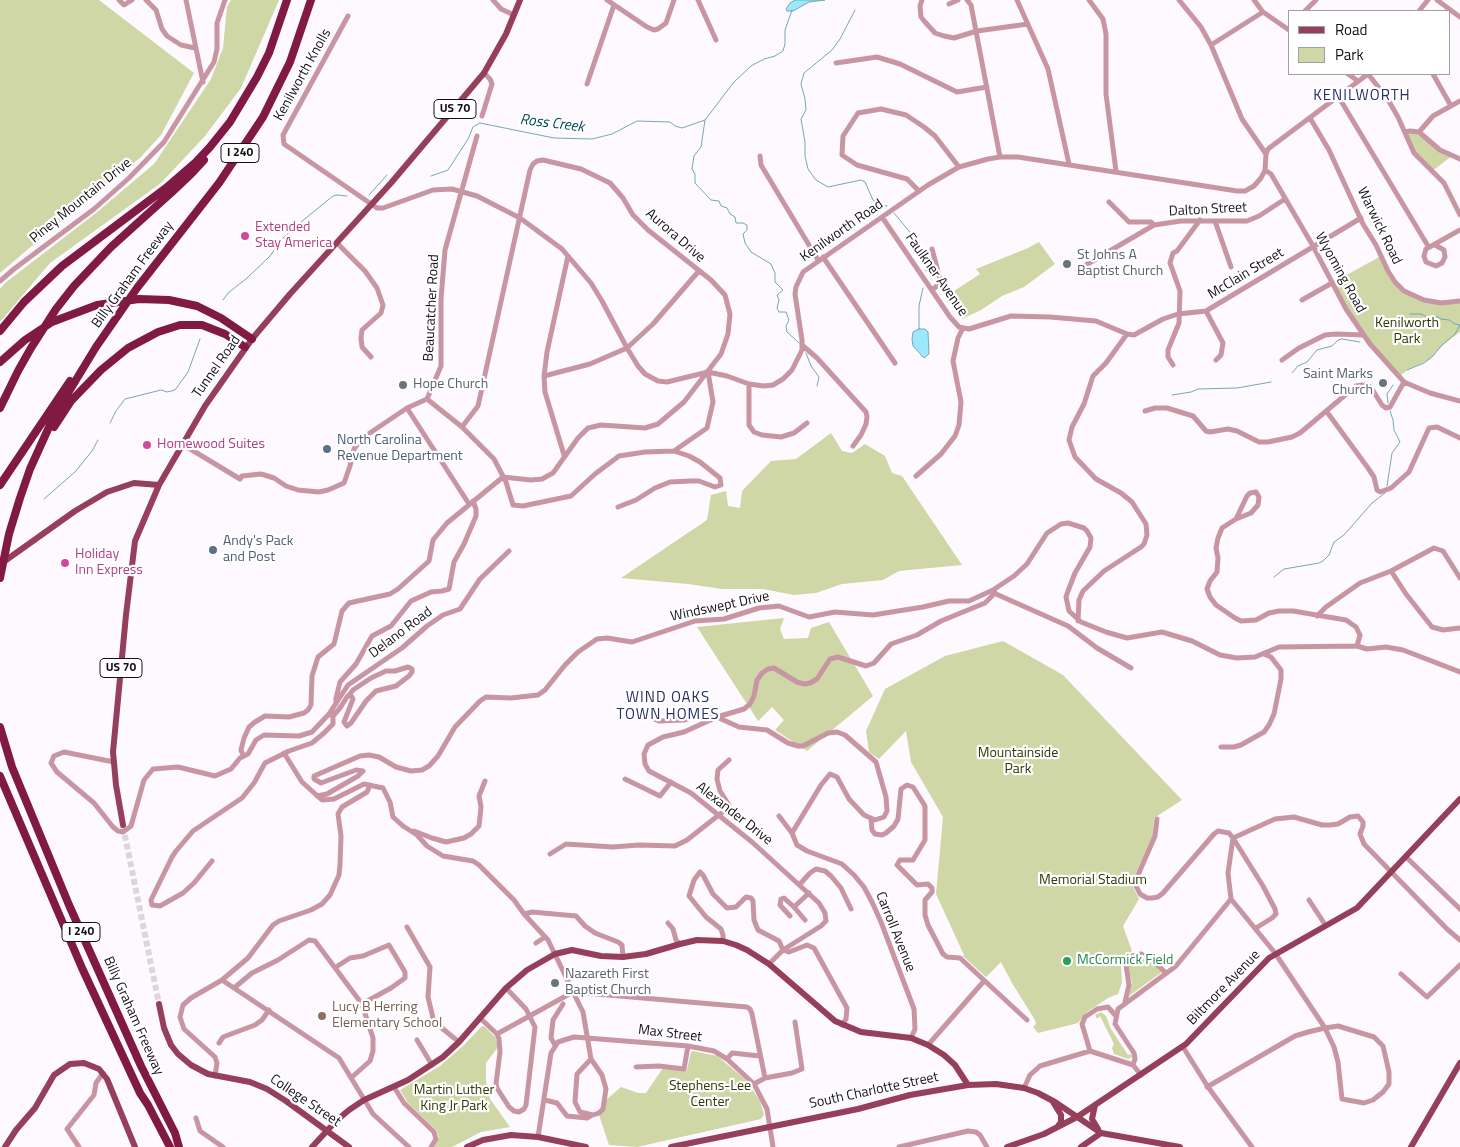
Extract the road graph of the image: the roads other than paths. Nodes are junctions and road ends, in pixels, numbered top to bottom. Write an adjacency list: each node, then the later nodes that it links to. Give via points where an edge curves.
1 (119, 0): 2 (street, via 124,5)
2 (132, 0)
3 (146, 0): 36 (street, via 156,10 167,36 181,45)
4 (186, 0): 36 (street)
5 (225, 0): 44 (street, Piney Mountain Drive, via 217,23 214,62)
6 (287, 0): 55 (highway, I 240, via 257,77 230,122)
7 (311, 0): 100 (highway, Billy Graham Freeway / I 240, via 290,62 263,117 219,183 136,288)
8 (493, 0): 28 (street, via 501,9)
9 (520, 0): 28 (main road, Tunnel Road / US 70)
10 (607, 0): 24 (street)
11 (674, 0): 24 (street, via 666,23 658,29 646,28)
12 (698, 0): 34 (street)
13 (922, 0): 33 (street, via 922,17 935,32 954,38)
14 (958, 0): 23 (street)
15 (967, 0): 33 (street)
16 (1016, 0): 31 (street)
17 (1089, 0): 63 (street, via 1103,19 1106,34 1106,94)
18 (1179, 0): 35 (street)
19 (1254, 0): 27 (street)
20 (1316, 0): 25 (street)
21 (1428, 0): 26 (street)
22 (1437, 0): 30 (street)
23 (949, 4)
24 (614, 5): 45 (street)
25 (1306, 10)
26 (1420, 10)
27 (1263, 12): 32 (street); 35 (street)
28 (514, 15): 38 (main road, Tunnel Road / US 70)
29 (348, 16): 68 (street, Kenilworth Knolls, via 282,141)
30 (1460, 17)
31 (1028, 24): 33 (street); 60 (street, via 1048,69)
32 (1288, 30)
33 (977, 31): 46 (street)
34 (716, 40)
35 (1211, 45): 56 (street, via 1242,118)
36 (196, 48): 44 (street)
37 (836, 63): 46 (street, via 877,57 900,64 957,92)
38 (484, 73): 50 (street, via 492,81); 68 (main road, Tunnel Road / US 70)
39 (1349, 75): 43 (street)
40 (1367, 75): 43 (street)
41 (1369, 75): 52 (street, via 1387,98)
42 (1433, 75): 49 (street)
43 (1358, 81): 47 (street)
44 (203, 82): 87 (street, Piney Mountain Drive, via 164,142 129,178)
45 (587, 84)
46 (987, 87): 58 (street)
47 (1338, 96): 51 (street); 80 (street)
48 (1460, 101): 49 (street)
49 (1451, 106): 53 (street, via 1433,116)
50 (482, 116)
51 (1310, 118): 56 (street, via 1268,149); 72 (street, Warwick Road)
52 (1405, 132): 53 (street); 69 (street, via 1414,153 1444,183)
53 (1419, 132): 59 (street, via 1440,150)
54 (477, 136): 64 (street, Beaucatcher Road)
55 (210, 146): 95 (highway, I 240, via 166,188 62,266 24,302); 115 (highway, via 192,173 111,246 56,309 31,348)
56 (1266, 154): 62 (street)
57 (760, 156): 83 (street, via 761,165)
58 (1000, 157): 60 (street, Kenilworth Road); 61 (street, Kenilworth Road)
59 (1460, 159)
60 (1069, 164): 63 (street, Kenilworth Road)
61 (959, 167): 65 (street, Kenilworth Road); 65 (street, via 935,136 906,115 882,109 858,113 842,136 842,155 857,165 907,179)
62 (1265, 170): 63 (street, Kenilworth Road, via 1254,186 1242,191); 66 (street, Wyoming Road, via 1271,174)
63 (1116, 171)
64 (461, 191): 68 (street, via 433,190 379,209); 71 (street); 113 (street, Beaucatcher Road, via 445,250 441,366)
65 (919, 191): 70 (street, Kenilworth Road)
66 (1286, 199): 74 (street, Dalton Street, via 1247,221); 79 (street, Wyoming Road)
67 (1109, 202): 75 (street, via 1129,222)
68 (371, 206): 77 (main road, Tunnel Road / US 70)
69 (1460, 215)
70 (882, 217): 83 (street, Kenilworth Road); 89 (street, Faulkner Avenue)
71 (520, 218): 82 (street, via 552,240); 86 (street, Aurora Drive, via 533,164 542,160 581,169 610,183 633,215); 120 (street, Aurora Drive, via 478,406)
72 (1361, 218): 79 (street, McClain Street); 91 (street, Warwick Road, via 1390,275 1403,290 1431,302)
73 (1200, 220): 74 (street, Dalton Street); 75 (street, Dalton Street); 93 (street, via 1173,253 1170,263 1180,291)
74 (1215, 222): 84 (street)
75 (1154, 224): 85 (street, Dalton Street)
76 (1460, 230): 78 (street)
77 (337, 243): 98 (main road, Tunnel Road / US 70); 103 (street, via 365,271 383,305 381,313 362,330 362,347)
78 (1435, 244): 80 (street); 80 (street, via 1445,253 1439,265 1432,266 1426,262 1424,256)
79 (1313, 246): 88 (street, Wyoming Road); 92 (street, McClain Street)
80 (1428, 246)
81 (932, 249): 89 (street, via 940,279)
82 (568, 256): 102 (street, via 602,300); 110 (street)
83 (821, 259): 99 (street, Kenilworth Road, via 803,272 795,290); 107 (street)
84 (1231, 267)
85 (1078, 269)
86 (698, 272): 102 (street, via 653,324); 109 (street, Aurora Drive, via 725,295 730,314 721,354)
87 (0, 281)
88 (1332, 283): 90 (street); 97 (street, Wyoming Road)
89 (932, 290): 94 (street, Faulkner Avenue, via 950,317)
90 (1302, 300)
91 (1460, 302)
92 (1206, 311): 93 (street, McClain Street); 104 (street, via 1223,343 1221,355)
93 (1178, 314): 96 (street, McClain Street, via 1134,334); 108 (street, via 1179,323 1168,350 1168,358)
94 (963, 328): 96 (street, Faulkner Avenue, via 1011,316 1050,317 1096,321); 127 (street, via 954,361 961,402 959,425 941,454)
95 (0, 331)
96 (1127, 334): 141 (street, via 1092,376 1069,440 1075,457 1096,479 1132,502 1146,524 1147,535 1141,547 1104,571 1083,591)
97 (1363, 335): 105 (street, via 1325,335); 111 (street, Wyoming Road)
98 (252, 338): 101 (main road, Tunnel Road / US 70); 106 (highway, via 197,306 169,300 139,299 96,305 52,322)
99 (802, 345): 112 (street, via 794,366 783,379 770,386); 124 (street, via 867,414 863,431)
100 (96, 347): 122 (highway, Billy Graham Freeway / I 240); 129 (highway, via 88,354)
101 (246, 347): 122 (highway, via 202,325 180,325 158,332 128,348 96,374 71,401); 123 (main road, Tunnel Road / US 70)
102 (627, 348): 109 (street, via 645,374 658,380 668,382); 110 (street, via 590,364)
103 (370, 357)
104 (1216, 360)
105 (1282, 360)
106 (0, 362)
107 (895, 363)
108 (1173, 365)
109 (708, 372): 112 (street); 125 (street, via 713,402 708,428); 126 (street, Aurora Drive, via 684,402 658,424 645,428 601,425 588,428)
110 (544, 376): 126 (street, via 545,392)
111 (1404, 382): 114 (street, Wyoming Road); 118 (street, via 1388,408 1382,405 1372,388 1359,385 1348,391)
112 (749, 384): 119 (street, via 749,425 754,432 781,437 794,433)
113 (427, 399): 116 (street); 120 (street)
114 (1460, 401)
115 (0, 408)
116 (407, 408): 123 (street, via 361,439 354,449 344,483 319,492 298,490 261,474 242,476 240,480); 131 (street)
117 (1145, 411): 118 (street, via 1166,408 1187,413 1206,431 1228,429 1259,442 1292,437)
118 (1327, 412): 121 (street, via 1374,477 1380,492 1409,472 1429,428 1437,427)
119 (806, 423)
120 (462, 427): 128 (street, via 494,459)
121 (1460, 438)
122 (42, 442): 137 (highway, Billy Graham Freeway / I 240, via 24,484)
123 (182, 444): 130 (main road, Tunnel Road / US 70)
124 (853, 446)
125 (674, 451): 128 (street, via 619,456 571,496 523,506 513,505); 132 (street, via 708,468 720,478 721,485 715,487 690,480 670,482)
126 (564, 455): 128 (street, Aurora Drive, via 553,473 542,479)
127 (916, 476)
128 (503, 477): 131 (street)
129 (0, 485)
130 (159, 485): 135 (main road, via 134,483 107,492); 157 (main road, Tunnel Road / US 70, via 135,541)
131 (471, 503): 148 (street, via 476,509 476,516 454,562 449,589 431,592 411,601 391,626 372,636 356,664 340,682); 155 (street, via 447,523 433,540 428,561 398,589 390,594 349,603 342,611 334,644 318,657 312,676 312,705 297,716 265,716 255,722 244,738)
132 (618, 507)
133 (1236, 519): 133 (street, via 1258,506 1256,492 1247,496); 140 (street, via 1222,528 1218,538 1217,572 1210,581 1210,597 1241,621 1256,620 1279,611)
134 (508, 551): 148 (street, Delano Road, via 480,579 460,609 427,626 402,648 348,685)
135 (0, 564)
136 (1391, 572): 138 (street, via 1437,548 1443,551); 140 (street, via 1360,583); 142 (street, via 1432,627 1443,630)
137 (0, 578)
138 (1460, 578)
139 (993, 590): 141 (street, via 1021,570 1051,529 1068,522 1074,524 1087,531 1091,538 1090,547 1066,597 1069,611); 145 (street, via 1068,626); 150 (street, Alexander Drive, via 993,595 985,603 941,621 918,635 891,644 880,658 866,666 838,657 830,659 816,679 804,684 768,668 757,680 750,704); 163 (street, Windswept Drive, via 969,600 873,615 834,612 809,617 770,606 724,619 695,620 632,642 600,638 578,652 538,695 486,697 480,701 455,728 430,766 411,771 396,768 379,757 360,756 314,776 321,782 356,770 363,771 327,794)
140 (1317, 616): 143 (street, via 1346,620 1356,627 1360,635)
141 (1078, 621): 144 (street, via 1127,638 1162,632 1192,641 1220,655 1237,658)
142 (1460, 628)
143 (1357, 646): 144 (street, via 1279,647); 146 (street, via 1403,650)
144 (1264, 654): 153 (street, via 1271,657 1281,670 1269,725 1259,736 1241,745)
145 (1131, 668)
146 (1460, 672)
147 (350, 694): 147 (street, via 353,699 344,722 347,726 376,691 396,686 409,676 412,669 384,671); 149 (street)
148 (336, 704): 149 (street, Delano Road)
149 (331, 715): 154 (street, via 333,724 319,738); 155 (street, via 308,734 264,735 256,740 248,754)
150 (717, 717): 151 (street, via 705,713 684,720); 161 (street, Alexander Drive, via 648,746 644,754 649,771); 167 (street, via 740,727 767,730 798,746 833,732 845,735 872,757 879,769 887,811 878,820)
151 (654, 719)
152 (0, 727): 262 (highway, Billy Graham Freeway / I 240, via 15,774 69,905)
153 (1221, 747)
154 (284, 753): 163 (street, via 302,782); 175 (street, via 265,763 242,798 197,827 176,851 151,900 152,905 160,906 183,893)
155 (243, 755): 157 (street, via 231,769 216,776 178,766 153,769 144,780 132,826 123,832 113,827 94,803 57,772 51,763 54,756 64,752)
156 (729, 760): 165 (street, via 718,770 717,779 729,805)
157 (114, 762): 169 (main road, Tunnel Road / US 70)
158 (0, 776): 269 (highway, Billy Graham Freeway / I 240, via 63,924)
159 (625, 779): 161 (street, via 660,796)
160 (485, 780): 170 (street, via 479,796 479,826 468,837 446,842)
161 (671, 782): 165 (street, Alexander Drive)
162 (370, 785): 163 (street, via 364,784 330,800); 170 (street, via 383,788 393,817); 207 (street, via 367,792 342,807 338,814 341,836 339,875 330,894 311,910 273,925 248,958)
163 (316, 796)
164 (1460, 799): 174 (main road, Biltmore Avenue)
165 (718, 815): 173 (street, via 687,840 674,846 613,848 566,844); 177 (street, Alexander Drive)
166 (778, 816): 171 (street, Carroll Avenue)
167 (871, 819): 171 (street, via 856,807 837,777 830,774); 208 (street, via 875,834 884,834 892,828 899,813 902,789 911,785 925,805 924,842 913,860 900,860 897,865 917,885 931,886 932,892 925,900 925,918 943,954 960,958)
168 (1157, 819): 172 (street, via 1155,836 1136,886 1147,898 1164,893 1218,831 1226,832)
169 (123, 824)
170 (408, 830): 185 (street, via 439,854 479,865)
171 (792, 833): 226 (street, Carroll Avenue, via 797,845 842,864 864,887 914,1009 915,1029)
172 (1232, 838): 176 (street, via 1275,819 1294,818 1330,825 1358,816 1364,826 1360,834 1362,840); 179 (street, via 1228,873); 192 (street, via 1275,909 1276,914 1272,918)
173 (550, 854)
174 (1406, 857): 176 (main road, Biltmore Avenue); 183 (street)
175 (212, 861)
176 (1392, 872): 190 (main road, Biltmore Avenue, via 1357,908); 194 (street)
177 (800, 884): 178 (street, Alexander Drive); 182 (street, via 816,869 825,871 841,888)
178 (809, 893): 181 (street); 198 (street, Alexander Drive, via 819,903 826,921)
179 (1231, 899): 192 (street); 205 (street, via 1176,966)
180 (1309, 900): 190 (street)
181 (794, 907): 187 (street, via 788,899 781,899 780,905); 188 (street)
182 (851, 909)
183 (1460, 909)
184 (584, 913): 186 (street)
185 (524, 914): 186 (street); 193 (street)
186 (576, 916): 201 (street, via 595,933 622,945)
187 (790, 916)
188 (805, 920)
189 (668, 923): 197 (street)
190 (1326, 926): 199 (main road, Biltmore Avenue)
191 (408, 927): 228 (street, via 430,967 428,997 433,1018)
192 (1256, 928): 199 (street)
193 (545, 937): 196 (street); 200 (street)
194 (1460, 940)
195 (723, 941): 197 (main road, via 697,940); 198 (street, via 721,929 689,896 700,872 713,894 727,908 736,907 746,898 751,898 758,930 778,941); 202 (main road, via 747,950)
196 (536, 943)
197 (680, 944): 201 (main road)
198 (783, 950): 202 (street, Alexander Drive); 222 (street, via 790,952 807,945 814,948 847,1008)
199 (1275, 953): 223 (street); 233 (main road, Biltmore Avenue)
200 (555, 954): 201 (main road, via 572,950); 210 (main road, via 527,970); 211 (street)
201 (623, 957)
202 (769, 964): 222 (main road)
203 (1460, 965): 206 (street, via 1427,997)
204 (336, 967): 209 (street, via 316,941 310,940 252,973); 214 (street); 214 (street, via 350,958 389,945 405,972 405,978)
205 (1166, 973): 212 (street); 212 (street, via 1152,959 1141,954 1132,956 1126,965 1129,985)
206 (1401, 974)
207 (222, 980): 209 (street); 244 (street, via 188,1000 180,1017 187,1032 215,1056)
208 (984, 981): 220 (street); 231 (street)
209 (234, 988): 216 (street)
210 (506, 988): 217 (street); 219 (main road)
211 (573, 992): 217 (street); 225 (street, via 582,1012); 235 (street, via 739,1005 750,1009)
212 (1125, 1002): 218 (street)
213 (159, 1004): 244 (main road, College Street, via 164,1028 174,1049 191,1065)
214 (362, 1004): 245 (street, via 373,1038 373,1051 366,1066)
215 (563, 1004): 230 (street, via 552,1024 551,1038)
216 (269, 1010): 229 (street, via 262,1020 223,1037); 245 (street, via 339,1058)
217 (530, 1015): 224 (street); 224 (street, via 535,1027 527,1099 524,1110 519,1112 510,1107 497,1088 500,1052)
218 (1116, 1016): 234 (street, via 1108,1007 1097,1009 1085,1017 1082,1024); 240 (street, via 1115,1024 1134,1053)
219 (481, 1019): 224 (street); 228 (main road)
220 (1027, 1020)
221 (795, 1022): 246 (street, via 802,1069)
222 (842, 1025): 226 (main road, via 861,1032)
223 (1325, 1028): 223 (street, via 1338,1026 1374,1037 1383,1046 1389,1084 1374,1100 1364,1103 1342,1099 1338,1062); 249 (street, via 1290,1039)
224 (497, 1034)
225 (587, 1038): 230 (street, Max Street, via 563,1039); 232 (street, Max Street); 236 (street)
226 (911, 1038): 231 (main road)
227 (417, 1040): 239 (street)
228 (460, 1042): 239 (main road)
229 (219, 1043)
230 (555, 1045): 254 (street, via 551,1053)
231 (928, 1045): 248 (main road, via 955,1065)
232 (688, 1046): 237 (street, Max Street, via 714,1051); 241 (street, via 684,1069)
233 (1183, 1046): 243 (main road, Biltmore Avenue); 249 (street)
234 (1090, 1051): 240 (street); 251 (street, via 1040,1066 1030,1075)
235 (760, 1056): 237 (street, via 732,1053); 246 (street)
236 (591, 1059): 256 (street, via 602,1075 606,1089 603,1109); 256 (street, via 578,1071 575,1096 578,1109)
237 (727, 1059): 247 (street, Max Street)
238 (1460, 1063): 287 (main road)
239 (432, 1065): 250 (main road)
240 (1133, 1065): 243 (street)
241 (636, 1066)
242 (102, 1072): 266 (main road, via 84,1063 70,1064 60,1070); 267 (street, via 94,1094 68,1129); 268 (main road)
243 (1141, 1075): 255 (main road, Biltmore Avenue)
244 (215, 1076): 261 (main road, College Street, via 250,1082 267,1089)
245 (351, 1078): 253 (street)
246 (765, 1078): 247 (street)
247 (754, 1084): 259 (street, Max Street)
248 (968, 1085): 251 (main road, South Charlotte Street); 259 (main road, South Charlotte Street)
249 (1207, 1086): 286 (street)
250 (394, 1087): 253 (main road); 276 (street, via 404,1103 434,1132 436,1139)
251 (1024, 1088): 252 (main road, South Charlotte Street)
252 (1051, 1099): 257 (main road, South Charlotte Street); 260 (main road, via 1062,1115)
253 (364, 1100): 261 (main road); 275 (street, via 373,1114)
254 (545, 1100): 256 (street, via 557,1103 567,1116 587,1118); 264 (street)
255 (1095, 1106): 257 (main road, Biltmore Avenue); 263 (main road, via 1092,1119)
256 (592, 1115)
257 (1077, 1117): 260 (main road, Biltmore Avenue); 263 (main road, South Charlotte Street)
258 (196, 1118): 272 (street, via 200,1131)
259 (770, 1126): 279 (main road, South Charlotte Street); 280 (street, Max Street)
260 (1056, 1129): 283 (main road, Biltmore Avenue)
261 (327, 1130): 273 (main road); 274 (main road, College Street)
262 (174, 1133): 270 (highway, Billy Graham Freeway / I 240); 271 (highway)
263 (1101, 1133): 265 (main road); 285 (main road)
264 (538, 1137): 277 (main road, via 500,1136); 278 (main road)
265 (1090, 1145): 284 (main road)
266 (6, 1147)
267 (79, 1147)
268 (135, 1147)
269 (168, 1147)
270 (179, 1147)
271 (185, 1147)
272 (223, 1147)
273 (312, 1147)
274 (349, 1147)
275 (409, 1147)
276 (431, 1147)
277 (467, 1147)
278 (586, 1147)
279 (671, 1147)
280 (773, 1147)
281 (899, 1147): 282 (street, via 968,1131 980,1135)
282 (987, 1147)
283 (1007, 1147)
284 (1081, 1147)
285 (1180, 1147)
286 (1252, 1147)
287 (1411, 1147)

